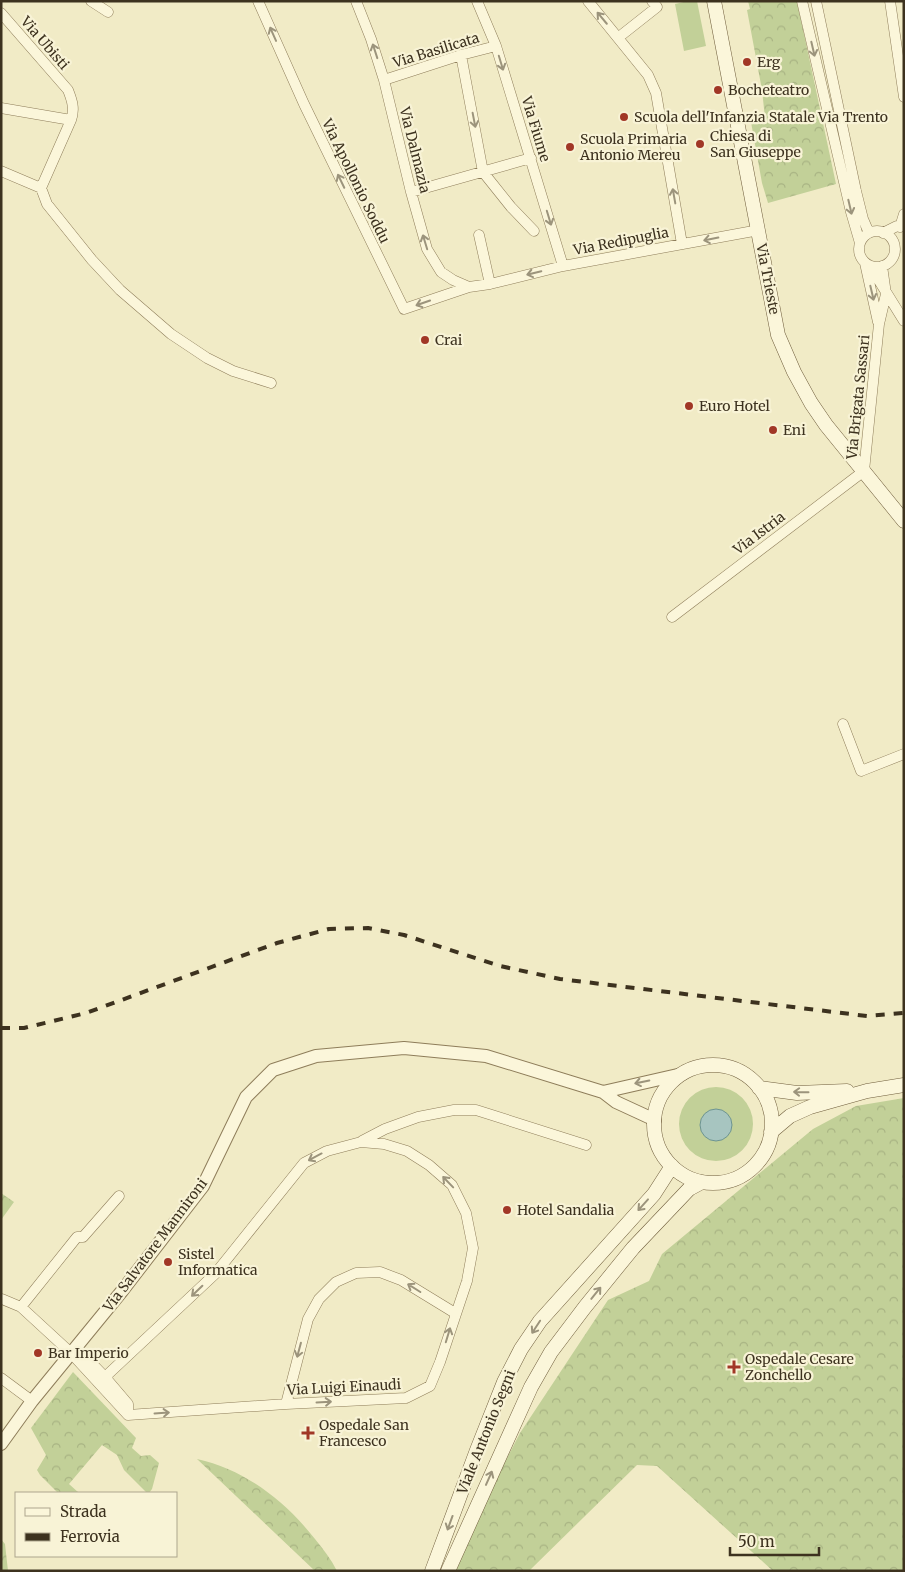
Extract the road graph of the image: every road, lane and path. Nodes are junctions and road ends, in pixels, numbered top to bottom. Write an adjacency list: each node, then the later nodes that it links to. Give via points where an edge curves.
1 (91, 1): 11 (street)
2 (356, 1): 16 (street, Via Dalmazia, one-way to 2)
3 (477, 1): 14 (street, Via Fiume)
4 (588, 1): 13 (street, one-way to 4)
5 (652, 1): 13 (street, via 656,7)
6 (714, 1): 27 (main road, Via Trieste)
7 (802, 1): 32 (street, one-way to 32)
8 (816, 1): 29 (street, via 856,191)
9 (890, 1): 17 (street)
10 (259, 2): 39 (street, Via Apollonio Soddu, one-way to 10, via 404,309 304,104)
11 (108, 12)
12 (1, 13): 19 (street, Via Ubisti, via 68,90 73,103)
13 (618, 37): 33 (street, one-way to 13, via 656,93 648,75)
14 (496, 46): 15 (street, Via Basilicata); 20 (street, Via Fiume, one-way to 20)
15 (461, 55): 16 (street, Via Basilicata); 22 (street, one-way to 22)
16 (384, 80): 24 (street, Via Dalmazia)
17 (904, 97)
18 (1, 108): 19 (street)
19 (71, 120): 23 (street)
20 (531, 158): 22 (street); 36 (street, Via Fiume, one-way to 36)
21 (1, 171): 23 (street)
22 (483, 172): 24 (street); 28 (street)
23 (40, 188): 43 (street, via 47,204 92,260 120,290 171,334 234,371)
24 (411, 192): 39 (street, Via Dalmazia, one-way to 24, via 441,272 427,249)
25 (904, 214): 26 (street)
26 (902, 228): 30 (street, via 897,226)
27 (759, 230): 33 (street, Via Redipuglia, one-way to 33); 44 (main road, Via Trieste, via 778,335 794,372 826,425)
28 (534, 231)
29 (869, 233): 30 (street); 32 (street)
30 (883, 233): 34 (street, via 892,240)
31 (479, 235): 38 (street)
32 (860, 243): 35 (street, via 859,253)
33 (682, 244): 36 (street, Via Redipuglia)
34 (898, 255): 37 (street)
35 (867, 264): 37 (street); 40 (street); 42 (street, Via Brigata Sassari, one-way to 42)
36 (563, 266): 38 (street, Via Redipuglia, one-way to 38)
37 (882, 266): 40 (street, Via Brigata Sassari)
38 (490, 284): 39 (street, Via Redipuglia)
39 (469, 287)
40 (886, 294): 41 (street); 42 (street, Via Brigata Sassari)
41 (904, 322)
42 (878, 324): 44 (street, Via Brigata Sassari)
43 (271, 382)
44 (864, 472): 45 (main road, Via Trieste); 46 (street, Via Istria)
45 (904, 521)
46 (672, 617)
47 (844, 724): 48 (street, via 861,772)
48 (904, 754)
49 (682, 1074): 51 (main road, Via Salvatore Mannironi, via 709,1065 723,1066 737,1070); 53 (street, Via Salvatore Mannironi, one-way to 53); 54 (main road, Via Salvatore Mannironi, via 663,1094)
50 (904, 1085): 52 (main road)
51 (760, 1088): 52 (main road, one-way to 51, via 797,1093); 55 (main road, via 771,1117)
52 (867, 1091): 55 (main road, via 810,1107 790,1116)
53 (603, 1092): 54 (street, Via Salvatore Mannironi, via 616,1102); 64 (street, Via Salvatore Mannironi, via 486,1056 404,1048 316,1056 273,1070 246,1098 203,1186)
54 (655, 1120): 58 (main road, Via Salvatore Mannironi, via 658,1145)
55 (771, 1132): 59 (main road, via 762,1158 741,1176 729,1181)
56 (361, 1142): 57 (street, via 418,1117 454,1110 476,1110); 63 (street, Via Luigi Einaudi, one-way to 56, via 467,1281 473,1248 466,1213 452,1185 407,1151); 66 (street, Via Luigi Einaudi, one-way to 66, via 327,1151 304,1163 215,1274)
57 (586, 1145)
58 (672, 1166): 59 (main road, via 691,1179); 71 (main road, Viale Antonio Segni, one-way to 71, via 654,1194 540,1321 521,1350 476,1450)
59 (702, 1182): 72 (main road, Viale Antonio Segni, one-way to 59, via 530,1387 551,1352 633,1248 689,1189)
60 (119, 1196): 62 (street, via 83,1237 77,1237)
61 (2, 1299): 62 (street)
62 (21, 1308): 64 (street)
63 (455, 1313): 68 (street, Via Luigi Einaudi, one-way to 63, via 406,1398 430,1386); 68 (street, one-way to 68, via 401,1280 380,1272 356,1273 336,1282 319,1300 308,1319)
64 (73, 1350): 66 (street); 67 (street, Via Salvatore Mannironi); 69 (street)
65 (1, 1378): 67 (street)
66 (105, 1378): 69 (street, via 128,1404)
67 (32, 1401): 70 (street, Via Salvatore Mannironi)
68 (286, 1404): 69 (street, Via Luigi Einaudi, one-way to 68)
69 (128, 1415)
70 (1, 1444)
71 (432, 1571)
72 (448, 1571)

